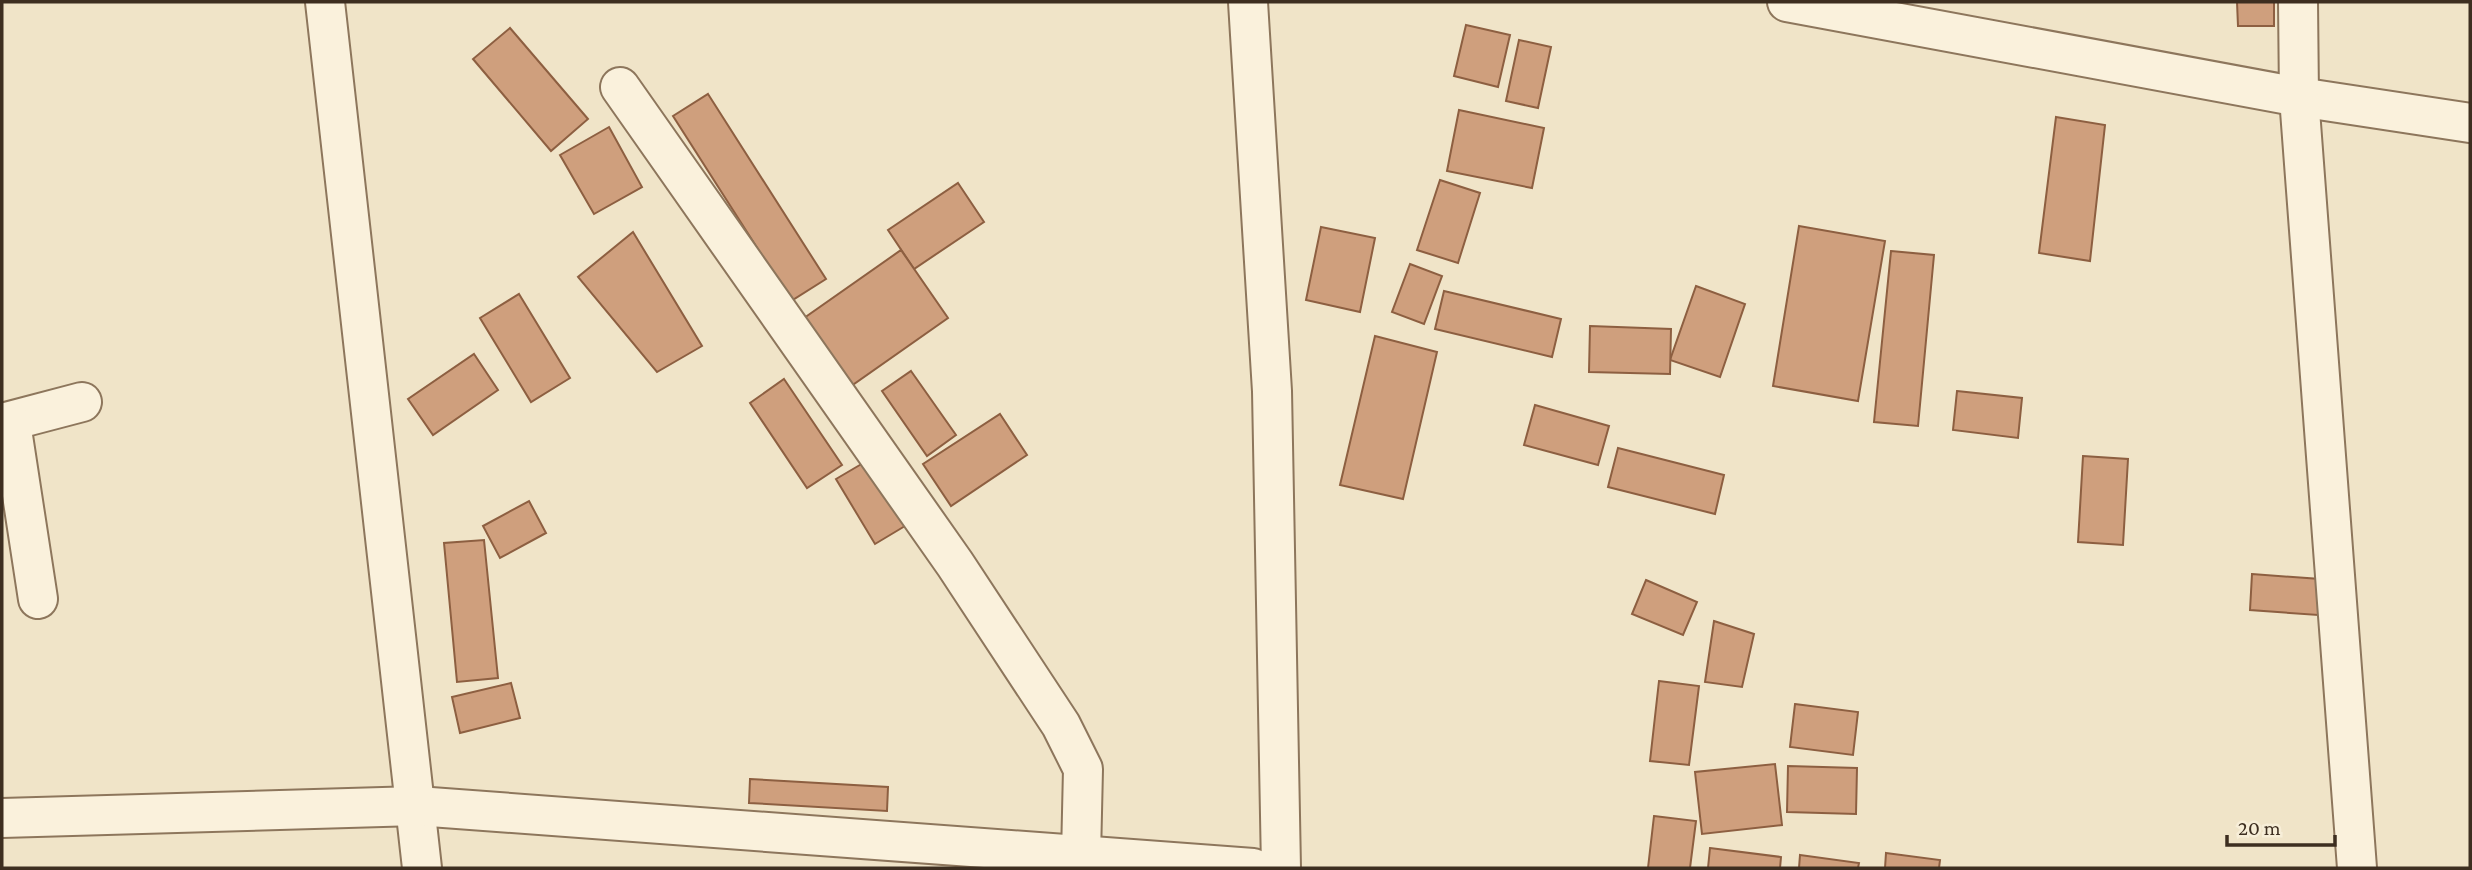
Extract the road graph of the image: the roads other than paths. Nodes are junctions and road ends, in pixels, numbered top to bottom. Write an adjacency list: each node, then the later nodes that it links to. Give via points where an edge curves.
1 (325, 2): 11 (street)
2 (1248, 2): 16 (street, via 1272,391)
3 (1787, 2): 6 (street)
4 (2298, 2): 6 (street)
5 (620, 87): 13 (street, via 955,564 1062,725 1083,769)
6 (2299, 97): 7 (street); 17 (street)
7 (2470, 123)
8 (82, 402): 9 (street)
9 (7, 423): 10 (street)
10 (38, 599)
11 (417, 806): 12 (street); 13 (street); 14 (street)
12 (2, 818)
13 (1080, 856): 15 (street)
14 (422, 868)
15 (1253, 868)
16 (1281, 868)
17 (2357, 868)

